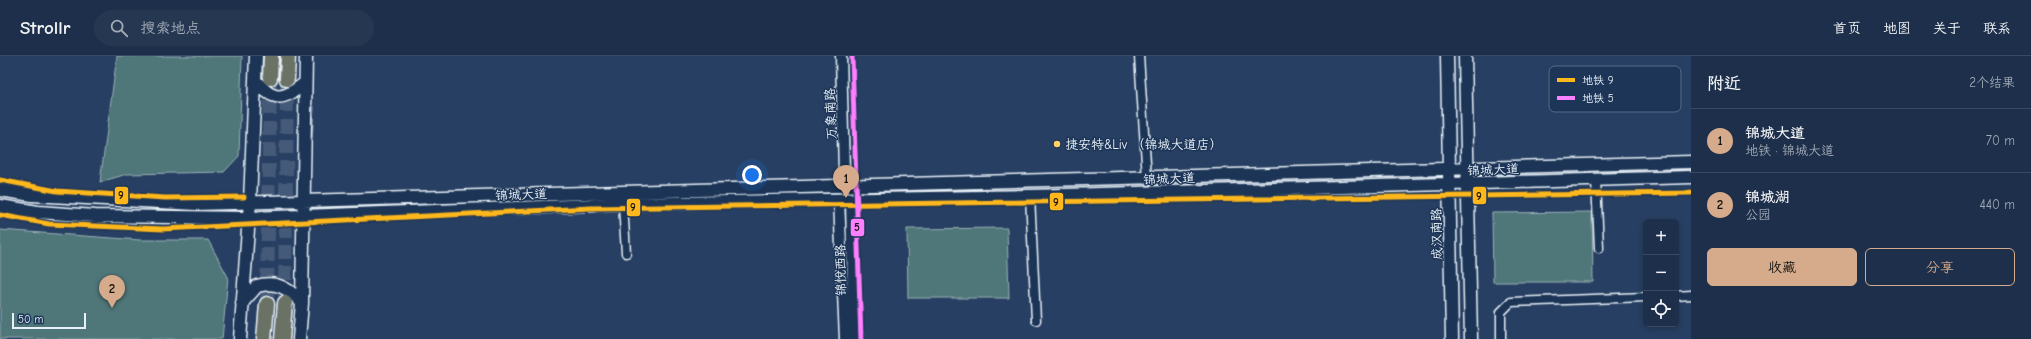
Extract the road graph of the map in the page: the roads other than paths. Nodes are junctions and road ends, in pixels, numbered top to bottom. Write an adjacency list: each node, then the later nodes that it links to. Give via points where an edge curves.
1 (256, 56): 11 (main road)
2 (271, 56): 9 (highway)
3 (288, 56): 10 (highway)
4 (306, 56): 12 (main road)
5 (841, 56): 16 (street, 万象南路)
6 (1140, 56): 18 (street)
7 (1447, 56): 14 (main road, 成汉南路)
8 (1465, 56): 15 (main road)
9 (270, 78)
10 (287, 79)
11 (255, 80): 12 (main road, via 265,92 280,96 289,95); 28 (main road)
12 (305, 83): 27 (main road)
13 (1691, 162): 15 (main road, 锦城大道)
14 (1449, 169): 15 (main road, 锦城大道); 18 (main road, 锦城大道); 21 (main road, 成汉南路)
15 (1468, 169): 20 (main road)
16 (844, 172): 22 (street); 23 (street)
17 (1691, 177): 19 (main road, 锦城大道)
18 (1147, 178): 23 (main road, 锦城大道)
19 (1596, 180): 20 (main road, 锦城大道); 33 (street)
20 (1468, 183): 21 (main road, 锦城大道); 50 (main road)
21 (1448, 184): 25 (main road, 锦城大道); 49 (main road, 成汉南路)
22 (839, 185): 23 (main road, 锦城大道); 26 (main road); 27 (main road, 锦城大道)
23 (852, 185): 26 (main road)
24 (0, 190): 28 (main road, 锦城大道, via 32,195 129,201 196,204)
25 (1030, 196): 26 (main road, 锦城大道); 42 (street)
26 (845, 200): 29 (main road, 锦城大道); 47 (street, 锦悦西路); 48 (street, 锦悦西路)
27 (303, 201): 28 (main road, 锦城大道); 31 (main road)
28 (250, 202): 32 (main road)
29 (623, 204): 31 (main road, 锦城大道); 34 (street)
30 (0, 206): 32 (main road, 锦城大道, via 95,216)
31 (303, 215): 32 (main road, 锦城大道); 40 (main road)
32 (249, 218): 38 (main road)
33 (1599, 248)
34 (626, 253)
35 (1691, 295): 36 (street)
36 (1679, 296)
37 (1643, 297): 51 (street, via 1511,302 1501,312)
38 (242, 303): 40 (main road, via 257,286 275,284 292,292); 43 (main road)
39 (285, 303): 45 (highway)
40 (302, 303): 46 (main road)
41 (267, 304): 44 (highway)
42 (1036, 320)
43 (240, 339)
44 (264, 339)
45 (282, 339)
46 (299, 339)
47 (845, 339)
48 (854, 339)
49 (1452, 339)
50 (1471, 339)
51 (1501, 339)

